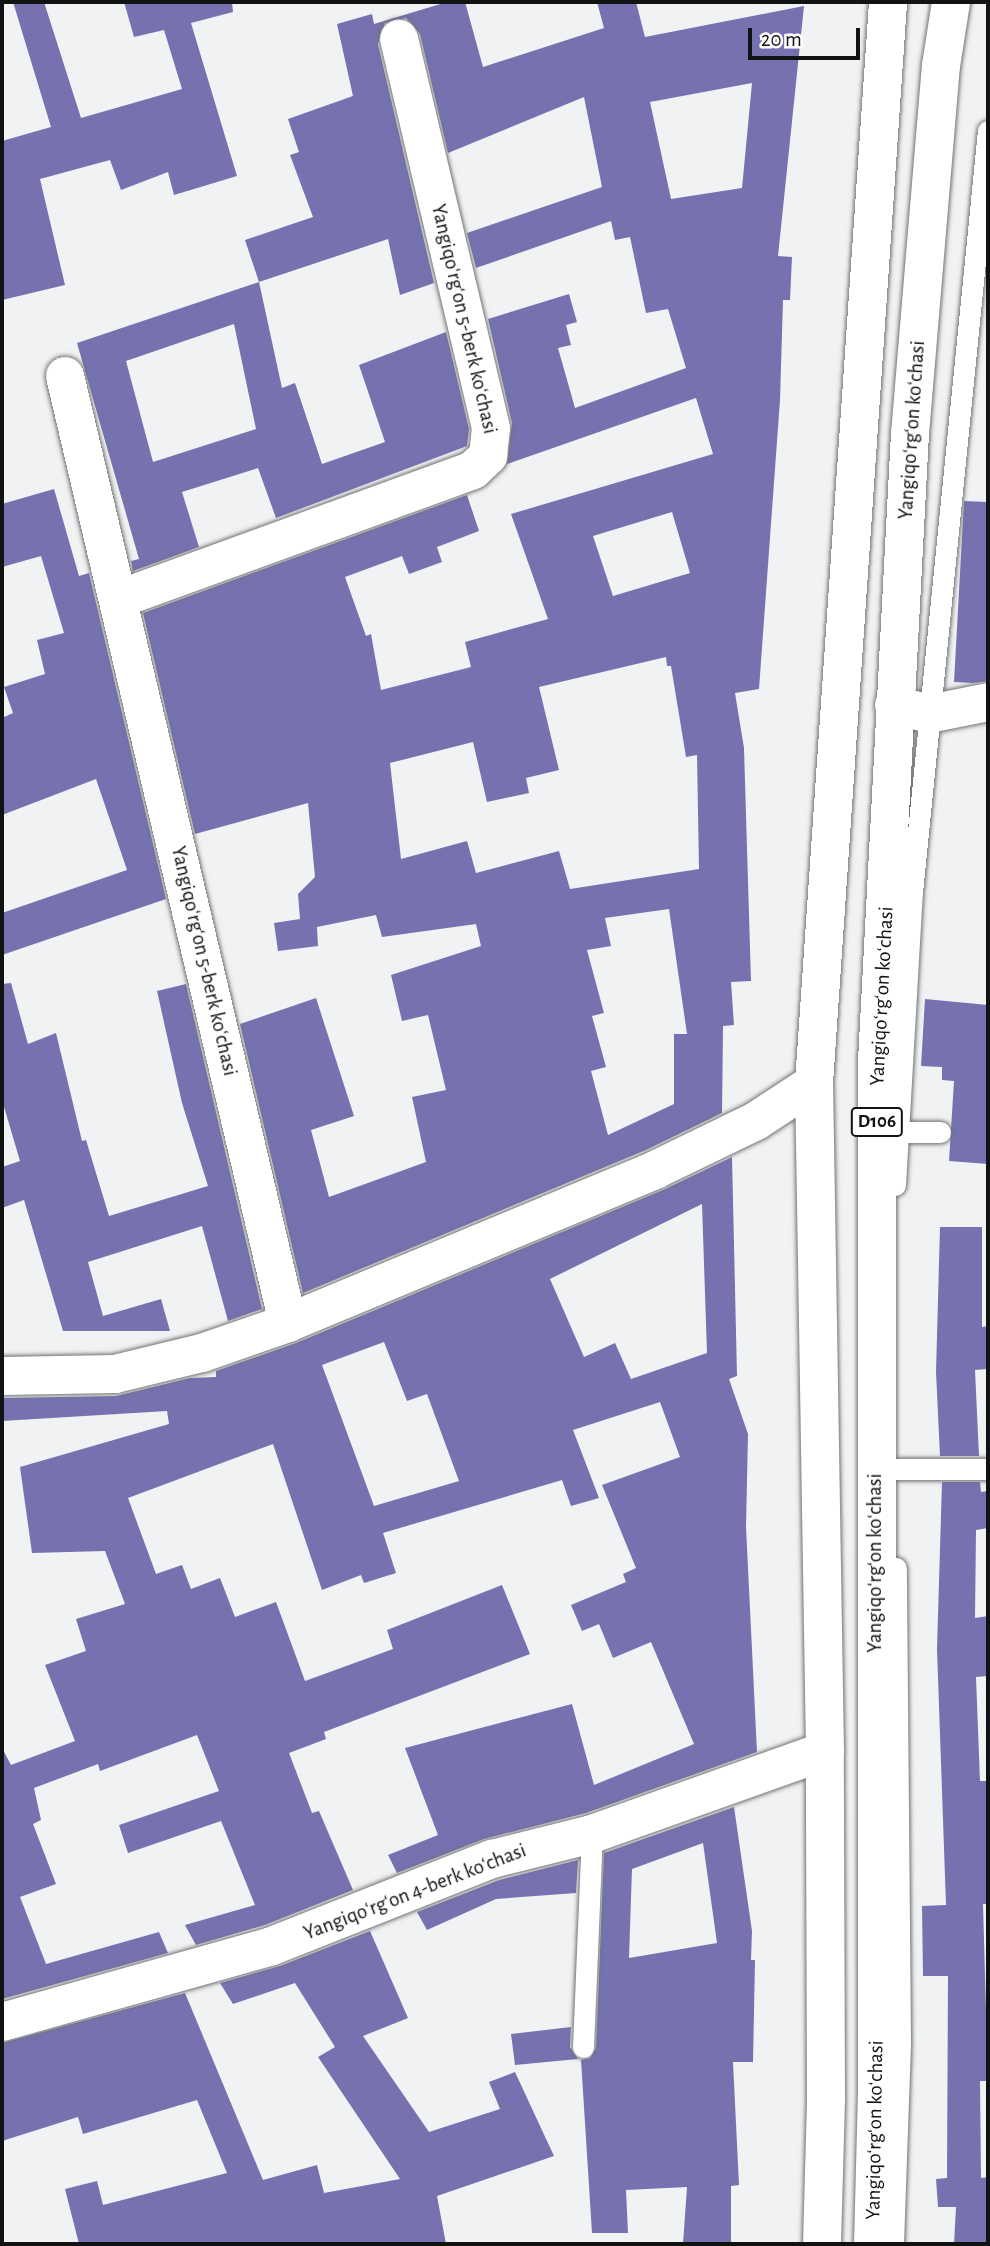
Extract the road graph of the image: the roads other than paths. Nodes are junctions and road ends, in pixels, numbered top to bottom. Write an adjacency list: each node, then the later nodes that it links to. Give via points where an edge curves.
1 (888, 2): 9 (main road)
2 (951, 2): 8 (main road, Yangiqoʻrgʻon koʻchasi / D106, via 941,66 910,434)
3 (399, 39): 6 (main road, Yangiqoʻrgʻon 5-berk koʻchasi, via 491,428 488,456 473,470)
4 (988, 131): 8 (lane)
5 (65, 376): 6 (main road, Yangiqoʻrgʻon 5-berk koʻchasi)
6 (119, 600): 12 (main road, Yangiqoʻrgʻon 5-berk koʻchasi)
7 (988, 702): 8 (main road)
8 (912, 709): 10 (lane, via 912,892); 21 (main road, Yangiqoʻrgʻon koʻchasi / D106, via 877,1061)
9 (814, 1083): 12 (main road, via 756,1121 655,1170); 16 (main road)
10 (898, 1132): 11 (lane); 14 (lane, via 893,1215)
11 (940, 1132)
12 (288, 1323): 13 (main road, via 202,1353 116,1374)
13 (2, 1376)
14 (895, 1469): 15 (lane); 22 (lane, via 901,2042)
15 (988, 1469)
16 (825, 1751): 17 (main road, Yangiqoʻrgʻon 4-berk koʻchasi); 20 (main road)
17 (592, 1834): 18 (main road, Yangiqoʻrgʻon 4-berk koʻchasi, via 492,1859 272,1946); 19 (lane)
18 (2, 2022)
19 (583, 2047)
20 (822, 2244)
21 (873, 2244)
22 (893, 2244)

